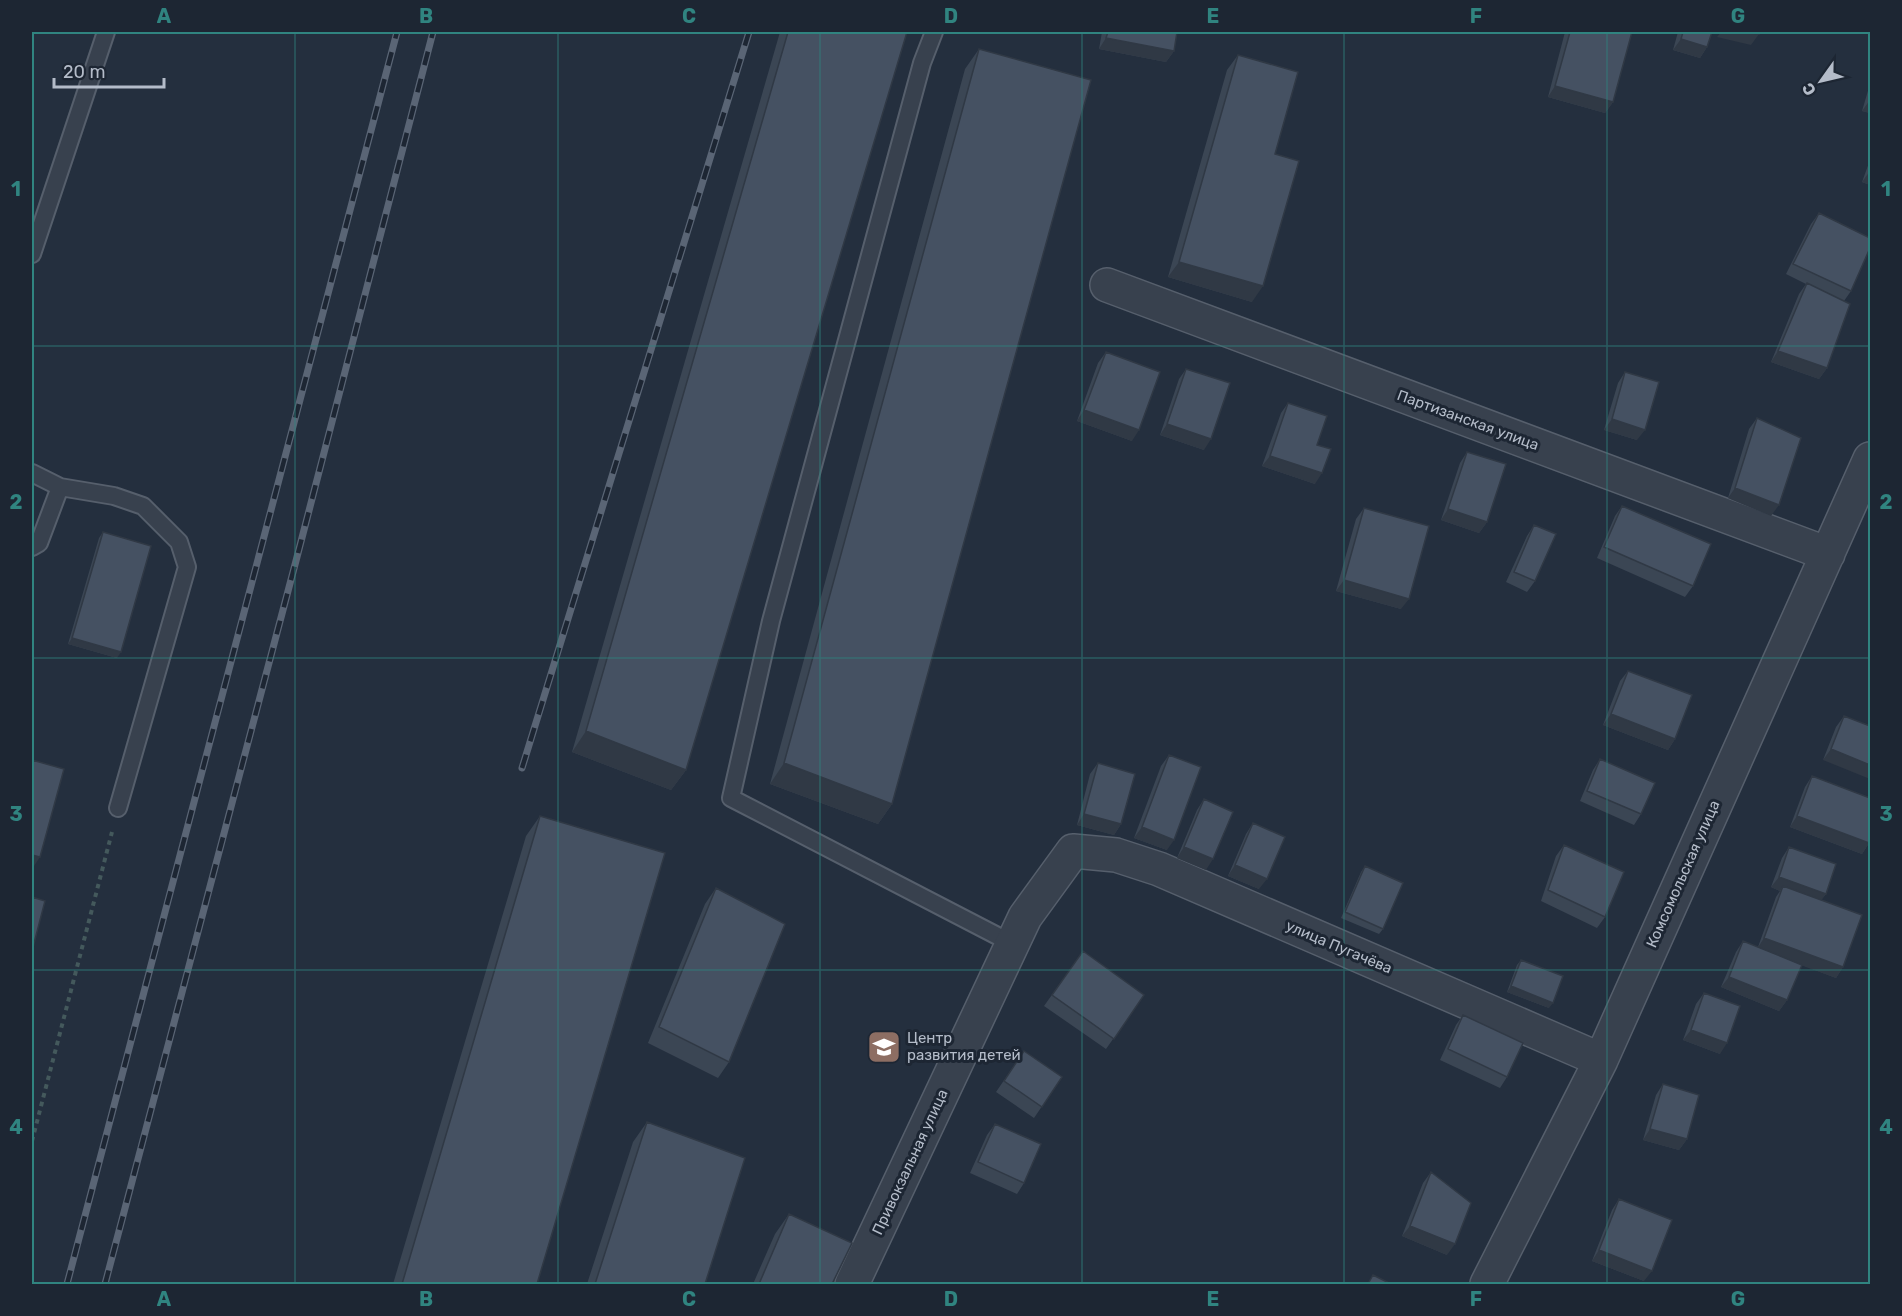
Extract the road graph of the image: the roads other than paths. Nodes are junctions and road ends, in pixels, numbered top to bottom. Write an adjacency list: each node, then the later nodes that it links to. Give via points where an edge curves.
1 (106, 32): 3 (lane)
2 (934, 32): 12 (lane, via 922,63 771,621 731,798)
3 (32, 254)
4 (1107, 285): 9 (street, Партизанская улица)
5 (1870, 459): 9 (street, Комсомольская улица)
6 (32, 473): 7 (lane)
7 (60, 487): 8 (lane, via 39,543); 10 (lane, via 114,496 144,506 179,542 187,567)
8 (32, 547)
9 (1828, 554): 13 (street, Комсомольская улица)
10 (118, 808)
11 (1073, 851): 12 (street, Привокзальная улица, via 1026,917); 13 (street, улица Пугачёва, via 1116,855 1159,869)
12 (1013, 944): 14 (street, Привокзальная улица)
13 (1601, 1059): 15 (street, Комсомольская улица)
14 (852, 1284)
15 (1487, 1284)

